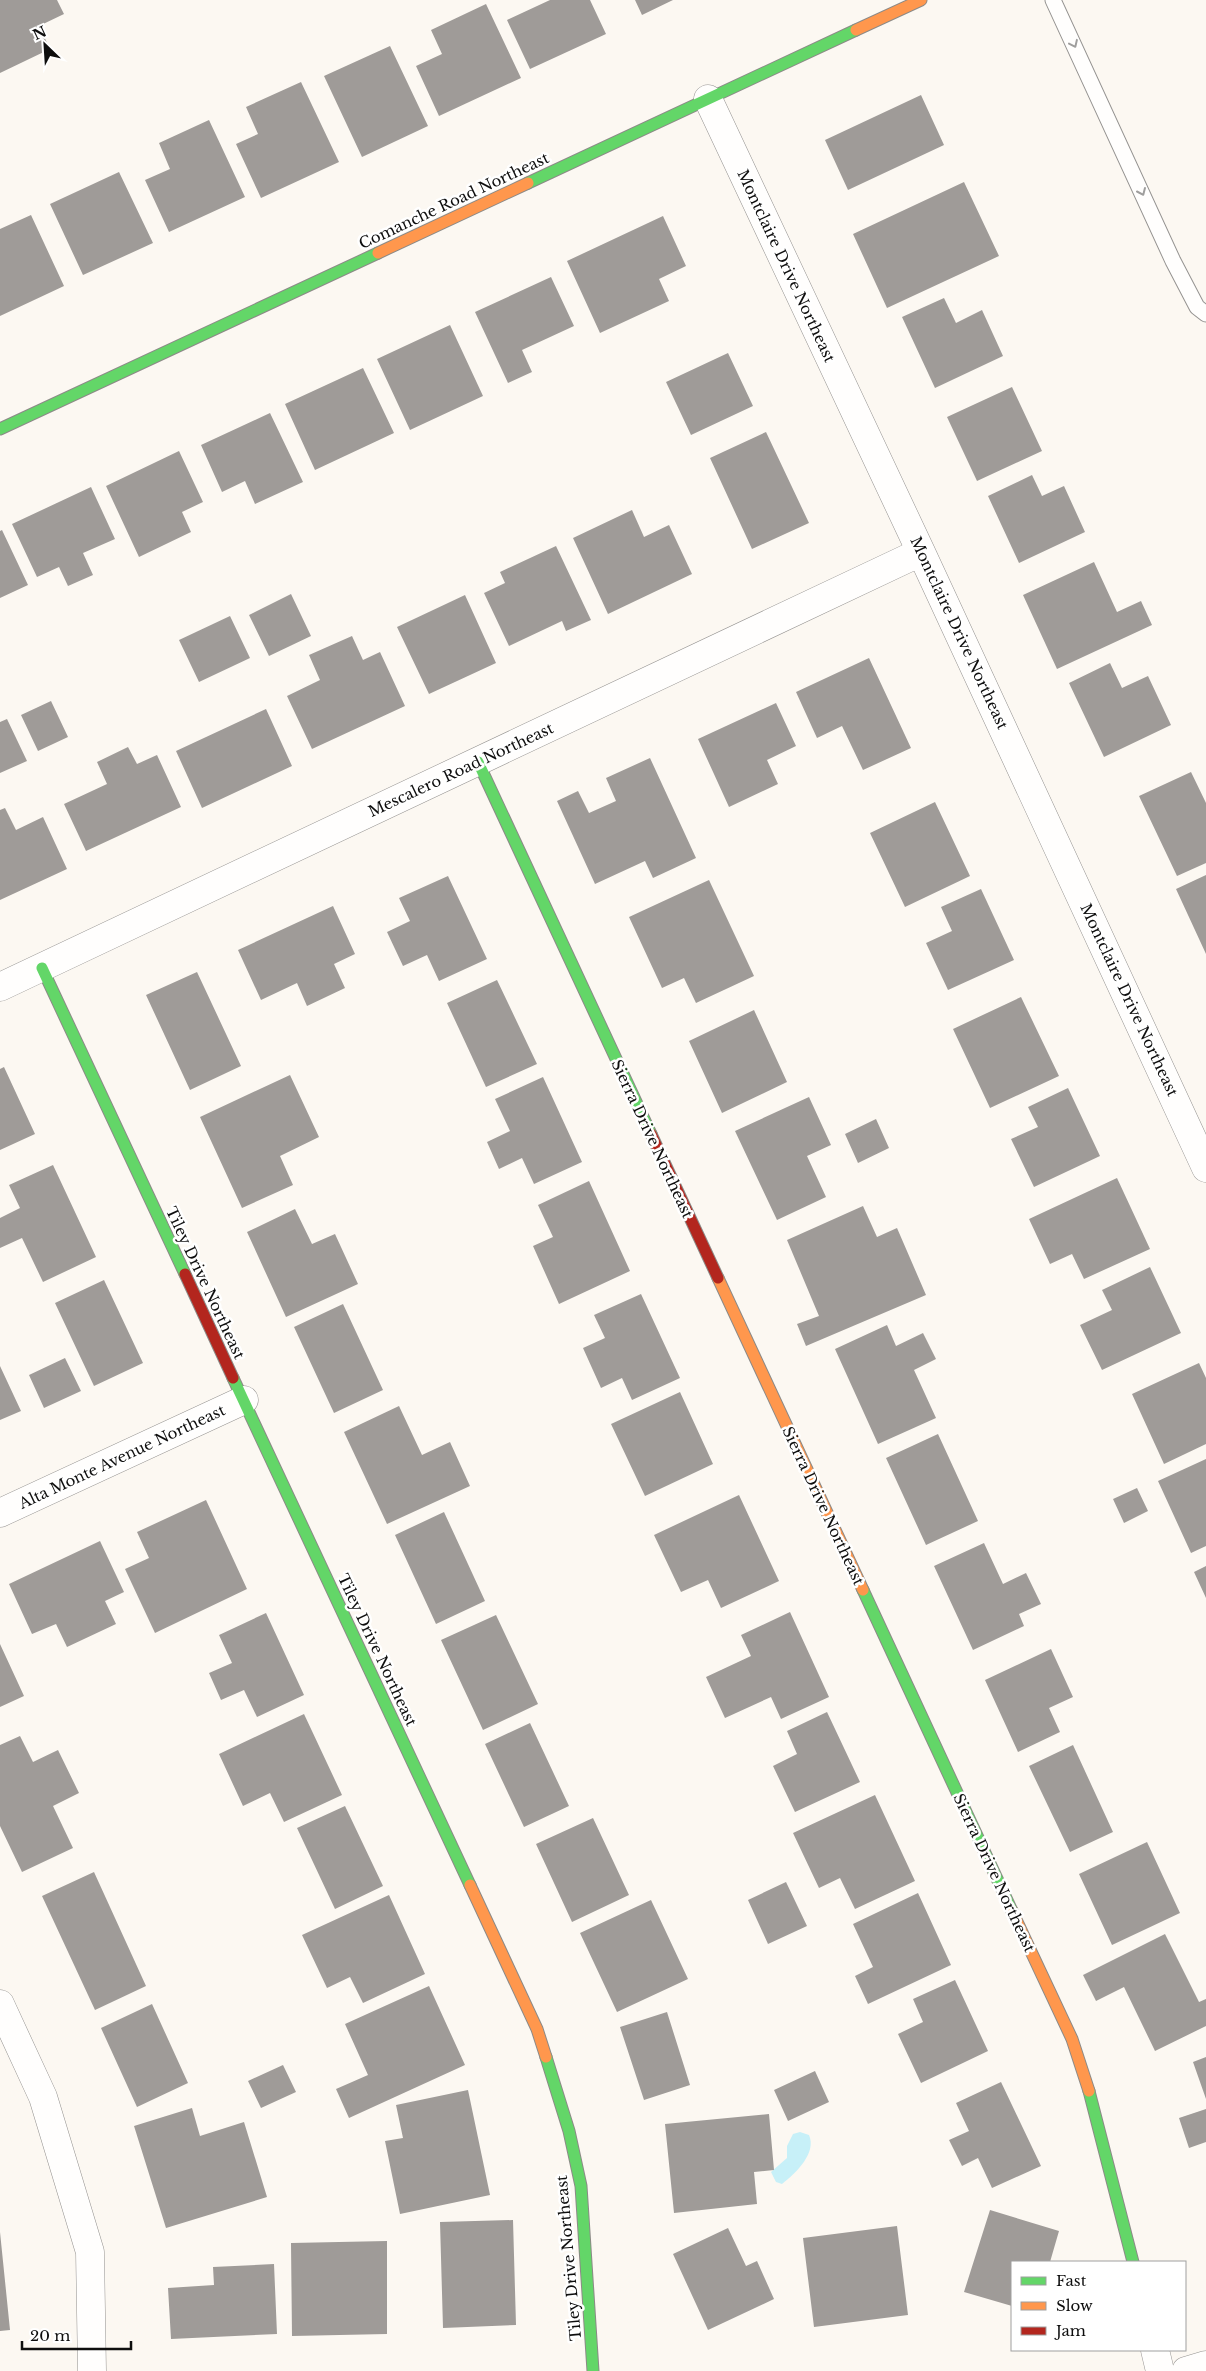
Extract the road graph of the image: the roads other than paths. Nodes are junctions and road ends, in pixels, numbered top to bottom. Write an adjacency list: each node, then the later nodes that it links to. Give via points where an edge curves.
1 (921, 0): 3 (street, Comanche Road Northeast)
2 (1053, 0): 4 (lane, one-way to 4, via 1173,260 1197,307)
3 (708, 100): 5 (street, Comanche Road Northeast); 6 (street, Montclaire Drive Northeast)
4 (1206, 314)
5 (0, 429)
6 (922, 552): 7 (street, Mescalero Road Northeast); 10 (street, Montclaire Drive Northeast)
7 (478, 762): 8 (street, Mescalero Road Northeast); 14 (street, Sierra Drive Northeast, via 1072,2039 1094,2108)
8 (42, 968): 9 (street, Mescalero Road Northeast); 11 (street, Tiley Drive Northeast)
9 (0, 987)
10 (1206, 1168)
11 (244, 1400): 12 (street, Alta Monte Avenue Northeast); 18 (street, Tiley Drive Northeast, via 537,2029 569,2131 581,2186)
12 (0, 1513)
13 (0, 2004): 17 (street, via 43,2097 90,2252)
14 (1133, 2261)
15 (1155, 2351): 19 (street)
16 (1206, 2365): 20 (street)
17 (92, 2371)
18 (593, 2371)
19 (1160, 2371)
20 (1186, 2371)

